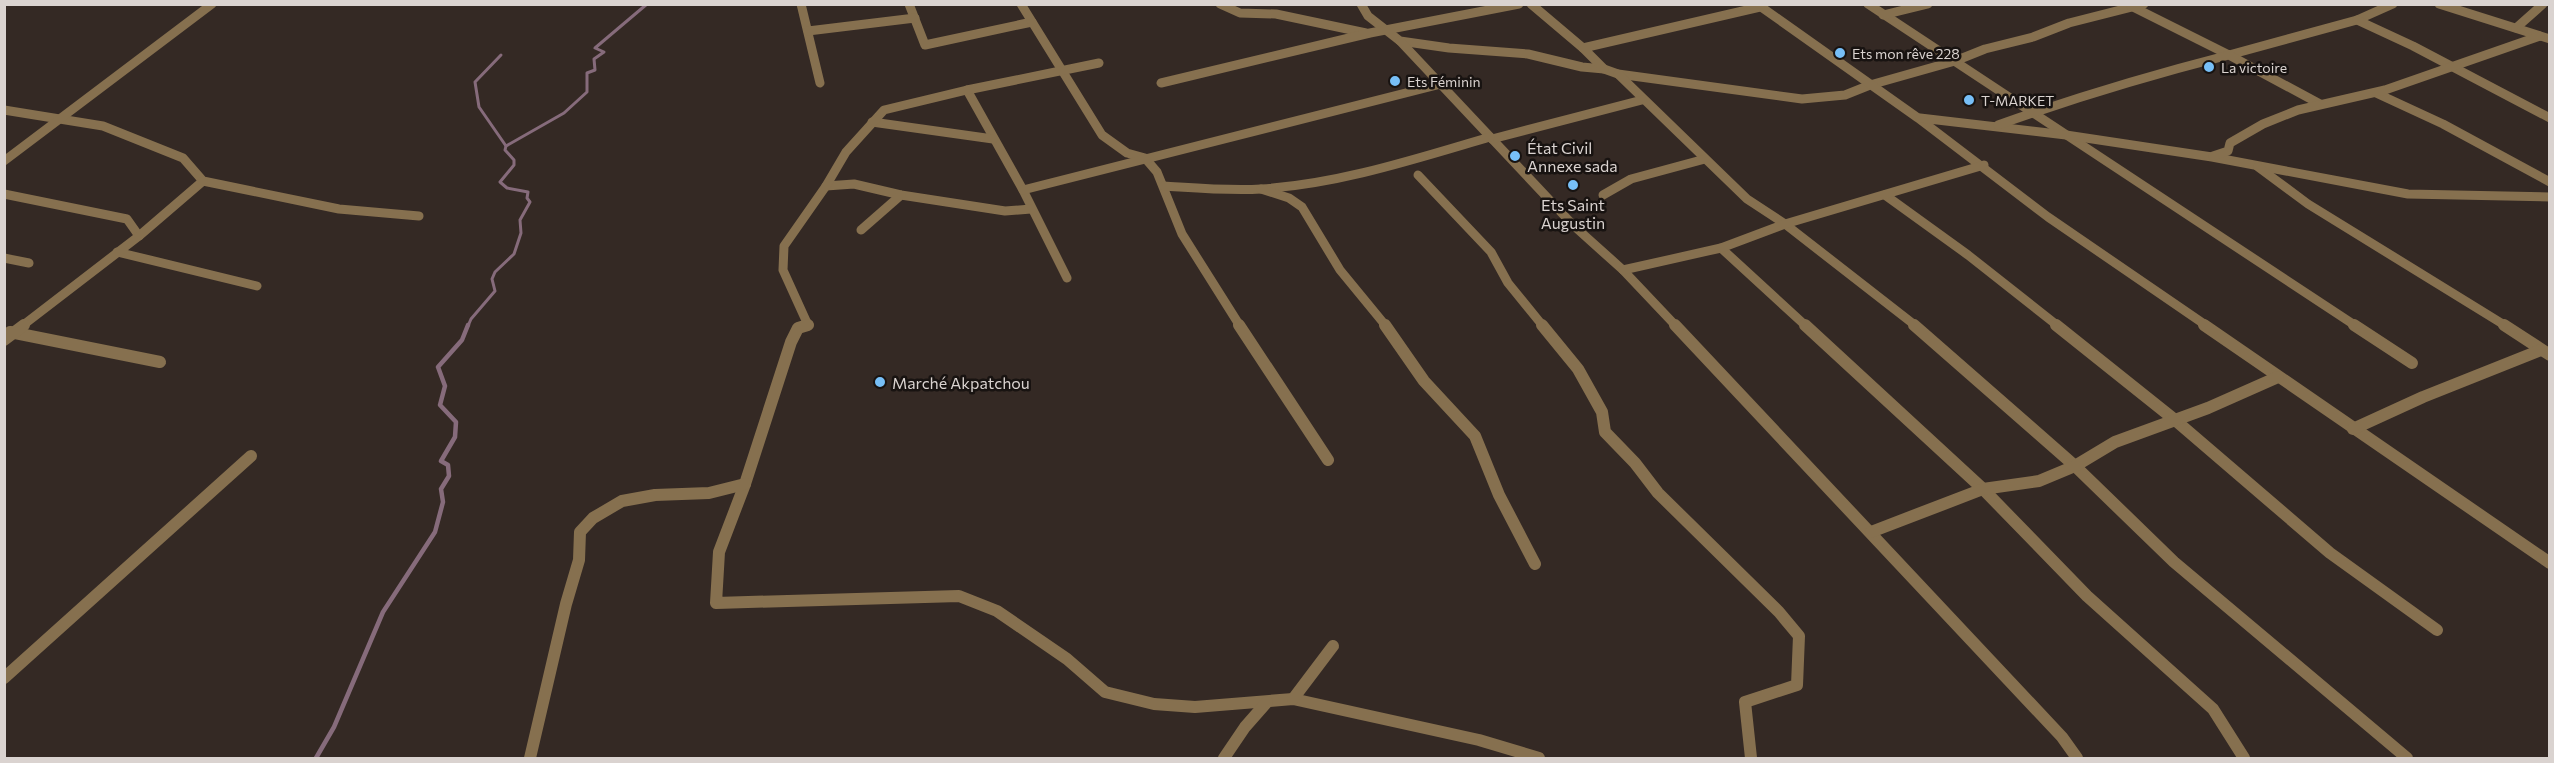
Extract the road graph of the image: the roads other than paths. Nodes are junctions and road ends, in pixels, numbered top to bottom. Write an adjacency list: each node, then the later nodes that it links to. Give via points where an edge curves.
1 (212, 4): 50 (street)
2 (801, 4): 24 (street)
3 (909, 4): 20 (street)
4 (1021, 4): 22 (street)
5 (1220, 4): 18 (street, via 1240,13)
6 (1275, 4): 18 (street)
7 (1361, 4): 25 (street)
8 (1520, 4): 25 (street)
9 (1531, 4): 30 (street)
10 (1868, 4): 19 (street)
11 (1928, 4): 19 (street)
12 (2144, 4): 17 (street)
13 (2393, 4): 21 (street)
14 (2439, 4): 23 (street)
15 (2542, 4): 23 (street)
16 (1758, 6): 30 (street); 41 (street)
17 (2132, 6): 31 (street); 32 (street)
18 (1276, 14): 26 (street)
19 (1883, 15): 32 (street)
20 (915, 18): 22 (street, via 925,45); 24 (street)
21 (2357, 20): 31 (street); 34 (street)
22 (1032, 22): 36 (street)
23 (2516, 28): 27 (street)
24 (808, 31): 39 (street)
25 (1385, 31): 26 (street); 29 (street)
26 (1370, 33): 38 (street)
27 (2540, 36): 28 (street); 34 (street, via 2470,63)
28 (2550, 39)
29 (1400, 40): 35 (street, via 1528,54); 40 (street)
30 (1583, 48): 35 (street)
31 (2229, 55): 45 (street); 47 (street, via 2147,76)
32 (1955, 61): 41 (street); 47 (street)
33 (1099, 63): 36 (street)
34 (2451, 66): 43 (street); 49 (street)
35 (1604, 69): 37 (street)
36 (1062, 71): 42 (street); 57 (street, via 1102,135 1127,153)
37 (1618, 74): 41 (street, via 1802,99 1845,95); 44 (street)
38 (1161, 82)
39 (820, 83)
40 (1441, 84): 54 (street); 57 (street)
41 (1870, 85): 48 (street)
42 (967, 90): 51 (street, via 884,110); 55 (street)
43 (2376, 93): 45 (street); 64 (street)
44 (1642, 100): 54 (street); 58 (street)
45 (2320, 104): 56 (street, via 2261,123 2230,143 2228,151)
46 (4, 110): 50 (street)
47 (2033, 113): 52 (street); 53 (street)
48 (1918, 118): 52 (street); 60 (street)
49 (2550, 118)
50 (61, 119): 59 (street); 63 (street, via 102,126 183,158)
51 (872, 122): 55 (street); 65 (street, via 846,152)
52 (1994, 127): 53 (street)
53 (2066, 135): 56 (street); 89 (street)
54 (1491, 138): 67 (street, via 1347,177); 83 (street)
55 (993, 139): 68 (street)
56 (2212, 157): 61 (street)
57 (1145, 158): 66 (street); 68 (street)
58 (1705, 159): 71 (street, via 1630,179); 76 (street, via 1747,199)
59 (4, 161)
60 (1984, 165): 72 (street); 90 (street, via 2048,217)
61 (2256, 165): 73 (street, via 2408,194); 87 (street, via 2308,204)
62 (1418, 175): 110 (street, via 1491,252 1508,283 1578,369 1602,412 1605,432 1658,493 1799,636 1797,685 1745,702)
63 (203, 181): 75 (street, via 339,209); 78 (street)
64 (2550, 182)
65 (826, 186): 70 (street, via 854,184); 96 (street, via 784,246 783,270 808,325 798,328 791,342)
66 (1164, 186): 67 (street); 94 (street, via 1182,234)
67 (1261, 189): 100 (street, via 1289,198 1302,207 1340,270 1424,381 1475,436 1498,495)
68 (1023, 190): 74 (street)
69 (4, 194): 78 (street, via 127,219)
70 (901, 195): 74 (street, via 1005,211); 77 (street)
71 (1603, 195)
72 (1885, 195): 76 (street); 91 (street, via 1968,255)
73 (2550, 197)
74 (1031, 209): 84 (street)
75 (418, 216)
76 (1785, 224): 79 (street); 95 (street, via 1926,334)
77 (861, 230)
78 (139, 236): 80 (street)
79 (1721, 248): 83 (street); 97 (street)
80 (117, 252): 85 (street); 86 (street)
81 (4, 258): 82 (street)
82 (29, 263)
83 (1623, 270): 98 (street)
84 (1067, 278)
85 (257, 286)
86 (7, 335): 88 (street)
87 (2545, 352): 92 (street)
88 (160, 362)
89 (2412, 363)
90 (2278, 378): 91 (street); 92 (street)
91 (2175, 420): 95 (street, via 2115,442); 101 (street, via 2330,553)
92 (2353, 429): 99 (street)
93 (250, 456): 103 (street)
94 (1328, 460)
95 (2075, 466): 97 (street, via 2039,481); 113 (street, via 2174,562)
96 (745, 484): 105 (street, via 718,552 716,603 959,596 998,611 1067,659 1105,692 1154,704 1195,707); 107 (street, via 711,492 629,499 607,506 580,532 579,564)
97 (1983, 489): 98 (street); 112 (street, via 2086,596 2213,709)
98 (1871, 531): 111 (street)
99 (2550, 563)
100 (1535, 564)
101 (2437, 630)
102 (1333, 646): 104 (street)
103 (4, 678)
104 (1293, 699): 105 (street); 106 (street, via 1479,740)
105 (1268, 702): 108 (street)
106 (1514, 755): 109 (street)
107 (530, 759)
108 (1224, 759)
109 (1539, 759)
110 (1751, 759)
111 (2077, 759)
112 (2244, 759)
113 (2408, 759)

